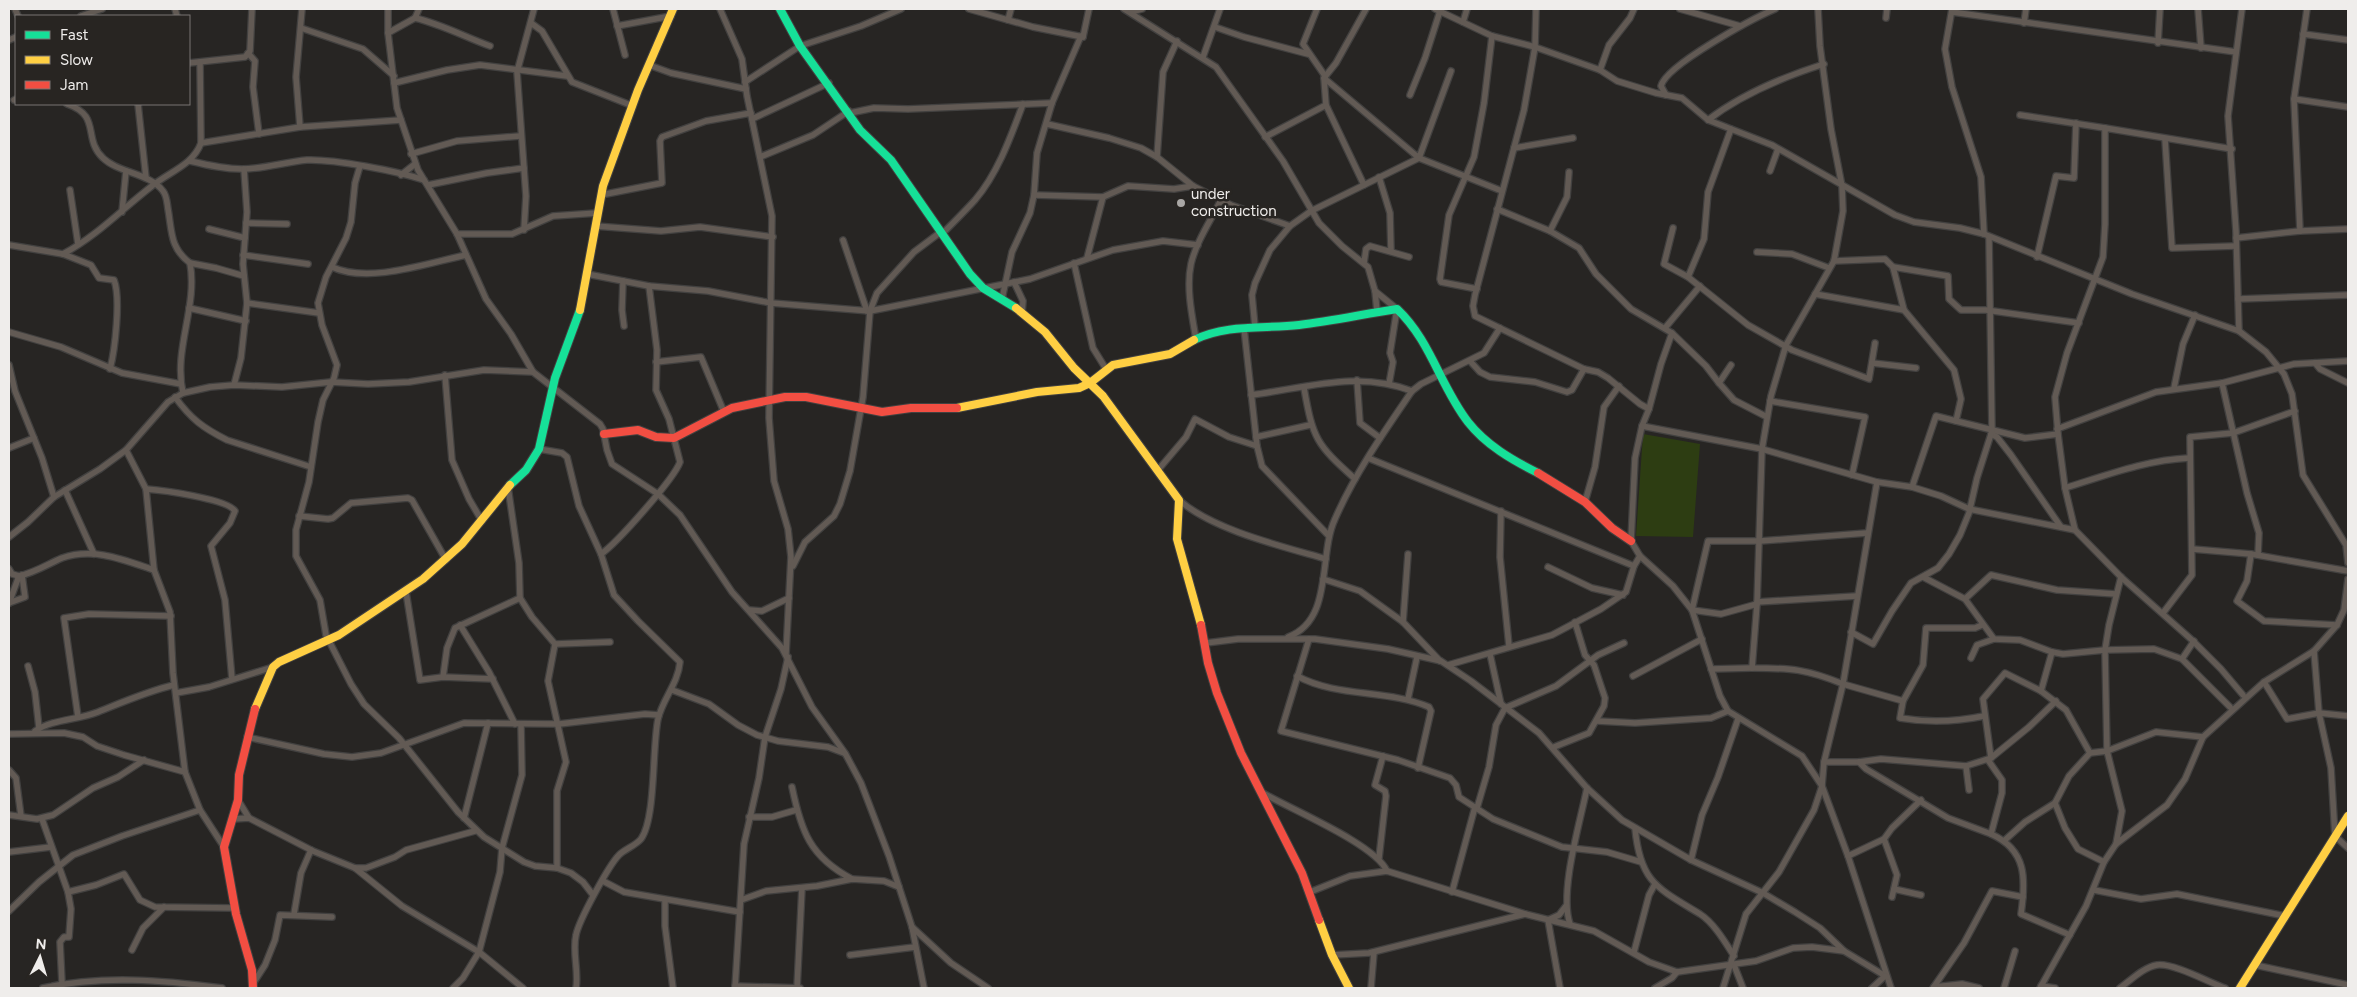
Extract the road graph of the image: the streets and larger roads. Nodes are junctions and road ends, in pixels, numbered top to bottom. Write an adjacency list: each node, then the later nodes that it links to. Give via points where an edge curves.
1 (102, 9): 35 (street)
2 (252, 9): 58 (street)
3 (302, 9): 45 (street)
4 (388, 9): 46 (street)
5 (419, 9): 36 (street)
6 (534, 9): 40 (street)
7 (613, 9): 42 (street)
8 (720, 9): 72 (street, via 742,59)
9 (780, 9): 54 (street)
10 (901, 9): 54 (street)
11 (969, 9): 38 (street)
12 (1011, 9): 38 (street)
13 (1089, 9): 48 (street)
14 (1124, 9): 34 (street)
15 (1142, 9): 34 (street)
16 (1220, 9): 44 (street)
17 (1317, 9): 60 (street, via 1304,40)
18 (1366, 9): 70 (street)
19 (1467, 9): 39 (street)
20 (1536, 9): 55 (street)
21 (1634, 9): 66 (street, via 1609,45)
22 (1680, 9): 43 (street)
23 (1775, 9): 43 (street)
24 (1818, 9): 64 (street)
25 (1887, 9): 37 (street)
26 (2026, 9): 41 (street)
27 (2160, 9): 52 (street)
28 (2198, 9): 56 (street)
29 (2242, 9): 57 (street)
30 (2307, 9): 47 (street)
31 (1438, 10): 39 (street); 76 (street)
32 (1952, 10): 41 (street); 147 (street, via 1945,49 1952,87 1981,177)
33 (672, 12): 42 (street); 65 (street)
34 (1131, 12): 51 (street)
35 (84, 15)
36 (415, 18): 46 (street); 53 (street)
37 (1886, 18)
38 (1008, 20): 48 (street)
39 (1463, 22): 49 (street)
40 (531, 23): 68 (street); 69 (street, via 542,31)
41 (2024, 23): 52 (street)
42 (617, 26): 59 (street)
43 (1740, 26): 75 (street, via 1682,61 1666,76 1661,86)
44 (1215, 27): 60 (street); 61 (street)
45 (301, 28): 71 (street, via 363,49); 92 (street, via 296,77)
46 (388, 33): 71 (street)
47 (2303, 34): 50 (street); 77 (street)
48 (1083, 36): 78 (street)
49 (1492, 36): 55 (street); 117 (street, via 1484,102)
50 (2348, 40)
51 (1177, 41): 61 (street); 106 (street, via 1163,72)
52 (2158, 42): 56 (street)
53 (490, 46)
54 (800, 46): 72 (street); 73 (street)
55 (1534, 47): 66 (street); 101 (street)
56 (2201, 48): 57 (street)
57 (2236, 52): 103 (street, via 2228,116)
58 (248, 53): 62 (street, via 238,58); 95 (street, via 256,61 252,87)
59 (625, 54)
60 (1308, 54): 70 (street)
61 (1203, 57): 97 (street, via 1216,67)
62 (200, 62): 63 (street); 100 (street)
63 (190, 63)
64 (1824, 64): 89 (street, via 1763,87); 124 (street, via 1831,130)
65 (649, 65): 74 (street, via 670,73); 83 (street)
66 (1600, 70): 75 (street, via 1618,80)
67 (1451, 71): 107 (street)
68 (517, 72): 69 (street); 71 (street, via 480,65); 96 (street)
69 (567, 76): 83 (street, via 581,87)
70 (1325, 77): 82 (street); 107 (street)
71 (394, 79): 88 (street)
72 (745, 82): 74 (street)
73 (829, 83): 85 (street); 87 (street)
74 (746, 89): 87 (street)
75 (1666, 95): 89 (street, via 1682,98)
76 (1410, 96)
77 (2294, 100): 84 (street); 144 (street)
78 (1052, 103): 79 (street); 90 (street)
79 (1023, 104): 85 (street, via 874,108); 145 (street, via 989,181 976,200)
80 (70, 105): 113 (street, via 88,118 94,146 102,157)
81 (138, 105): 119 (street)
82 (1326, 105): 97 (street); 122 (street)
83 (633, 106): 127 (street)
84 (2348, 107)
85 (850, 112): 105 (street, via 813,135); 145 (street, via 860,130 891,160)
86 (2020, 115): 91 (street)
87 (751, 116): 105 (street); 127 (street, via 706,121 662,137 662,183)
88 (400, 120): 92 (street); 104 (street)
89 (1708, 120): 94 (street)
90 (1047, 124): 106 (street, via 1109,138); 128 (street, via 1035,166)
91 (2076, 124): 93 (street); 162 (street, via 2074,178 2056,176)
92 (300, 127): 95 (street)
93 (2105, 128): 99 (street); 175 (street, via 2105,241)
94 (1731, 129): 102 (street); 174 (street, via 1708,192 1704,239)
95 (259, 134): 100 (street)
96 (520, 136): 104 (street, via 457,141); 111 (street)
97 (1265, 137): 132 (street, via 1283,161)
98 (1573, 138): 101 (street)
99 (2165, 139): 103 (street); 155 (street, via 2172,248)
100 (201, 143): 108 (street)
101 (1514, 148): 126 (street)
102 (1778, 149): 114 (street); 124 (street)
103 (2232, 149): 150 (street)
104 (411, 154): 109 (street)
105 (760, 157): 148 (street, via 768,189)
106 (1157, 157): 123 (street)
107 (1419, 158): 117 (street); 118 (street)
108 (190, 160): 112 (street, via 216,167); 121 (street)
109 (415, 164): 116 (street); 120 (street)
110 (360, 166): 112 (street, via 309,160); 116 (street); 169 (street, via 351,222)
111 (524, 168): 120 (street); 142 (street)
112 (244, 169): 135 (street)
113 (126, 171): 119 (street); 133 (street)
114 (1770, 171)
115 (1569, 172): 143 (street, via 1567,198)
116 (401, 175): 120 (street)
117 (1468, 175): 126 (street); 182 (street, via 1449,216 1440,281)
118 (1379, 176): 122 (street); 156 (street, via 1390,213)
119 (146, 178): 121 (street)
120 (426, 183): 146 (street)
121 (154, 184): 133 (street); 166 (street, via 163,190 167,199 176,250)
122 (1364, 184): 132 (street)
123 (1193, 186): 129 (street, via 1174,189 1128,186); 130 (street)
124 (1842, 186): 147 (street, via 1914,222 1960,228); 164 (street, via 1843,211)
125 (70, 190): 152 (street)
126 (1502, 191): 131 (street)
127 (601, 195): 134 (street)
128 (1034, 196): 129 (street); 178 (street, via 1012,252)
129 (1103, 197): 163 (street)
130 (1221, 200): 138 (street); 154 (street)
131 (1497, 208): 143 (street); 182 (street)
132 (1311, 211): 138 (street); 165 (street, via 1342,246)
133 (122, 212): 152 (street)
134 (597, 213): 137 (street); 142 (street, via 553,216)
135 (246, 223): 136 (street); 149 (street)
136 (287, 224)
137 (595, 226): 148 (street, via 661,231 700,227); 172 (street)
138 (1290, 226): 202 (street, via 1270,250 1255,283 1252,295)
139 (1673, 228): 174 (street, via 1664,264)
140 (209, 229): 149 (street)
141 (2348, 229): 144 (street)
142 (524, 230): 146 (street, via 500,235)
143 (1550, 231): 205 (street, via 1579,248 1596,274 1631,309)
144 (2300, 231): 150 (street)
145 (942, 232): 181 (street); 194 (street, via 914,252 877,294)
146 (457, 234): 160 (street)
147 (1986, 236): 162 (street); 193 (street)
148 (773, 237): 189 (street)
149 (245, 238): 159 (street)
150 (2236, 238): 155 (street)
151 (843, 240): 194 (street)
152 (78, 244): 158 (street)
153 (9, 245): 158 (street)
154 (1198, 245): 163 (street, via 1163,241); 209 (street, via 1191,265)
155 (2236, 246): 187 (street)
156 (1390, 251): 161 (street); 165 (street, via 1367,247)
157 (1757, 252): 171 (street, via 1792,254)
158 (63, 254): 221 (street, via 91,265 99,278 115,282 116,331)
159 (243, 255): 168 (street); 173 (street)
160 (466, 255): 169 (street, via 388,271 343,272); 224 (street, via 486,299)
161 (1409, 257)
162 (2037, 257): 175 (street)
163 (1087, 258): 167 (street)
164 (1834, 261): 170 (street, via 1886,259); 171 (street)
165 (1364, 262): 183 (street)
166 (190, 263): 173 (street); 190 (street)
167 (1074, 263): 177 (street); 222 (street, via 1093,348)
168 (308, 264)
169 (332, 267): 196 (street, via 321,290)
170 (1893, 267): 192 (street); 193 (street, via 1948,276 1949,299 1957,308)
171 (1829, 268): 184 (street)
172 (587, 274): 176 (street); 239 (street, via 579,316)
173 (244, 276): 188 (street)
174 (1688, 277): 180 (street)
175 (2096, 278): 198 (street); 200 (street)
176 (623, 281): 179 (street); 201 (street)
177 (1014, 282): 178 (street); 197 (street, via 1023,301)
178 (1006, 284): 181 (street); 186 (street)
179 (649, 286): 189 (street, via 708,291); 214 (street)
180 (1700, 286): 205 (street); 211 (street, via 1748,325)
181 (983, 288): 186 (street); 194 (street)
182 (1477, 289): 204 (street, via 1473,306 1475,316)
183 (1375, 291): 191 (street); 195 (street)
184 (1815, 294): 192 (street); 211 (street)
185 (2348, 296): 187 (street)
186 (1002, 299): 197 (street)
187 (2238, 300): 206 (street)
188 (247, 302): 196 (street); 199 (street)
189 (771, 303): 194 (street); 244 (street)
190 (189, 308): 199 (street); 233 (street, via 179,365)
191 (1397, 309): 195 (street); 225 (street, via 1412,324); 234 (street)
192 (1904, 310): 251 (street, via 1954,370 1961,399)
193 (1990, 310): 200 (street); 255 (street)
194 (869, 311): 246 (street)
195 (1377, 311): 202 (street, via 1298,325)
196 (319, 313): 228 (street, via 336,365)
197 (1022, 313): 229 (street, via 1045,332)
198 (2195, 315): 206 (street); 238 (street, via 2183,344)
199 (246, 321): 235 (street)
200 (2079, 323): 254 (street, via 2055,397)
201 (624, 326)
202 (1255, 327): 203 (street)
203 (1244, 328): 209 (street, via 1214,332); 242 (street)
204 (1500, 328): 212 (street, via 1484,353); 219 (street)
205 (1665, 328): 208 (street)
206 (2239, 331): 223 (street, via 2266,352)
207 (9, 332): 221 (street, via 61,347)
208 (1672, 333): 230 (street); 247 (street, via 1660,364)
209 (1196, 339): 222 (street, via 1170,354 1120,363)
210 (1875, 343): 215 (street)
211 (1786, 345): 215 (street, via 1869,379); 245 (street)
212 (1470, 361): 219 (street, via 1480,372 1490,376 1535,382 1566,392 1572,390); 225 (street)
213 (2348, 361): 216 (street)
214 (656, 362): 249 (street, via 701,357); 260 (street, via 658,397)
215 (1872, 362): 220 (street)
216 (2315, 363): 223 (street, via 2294,364); 232 (street, via 2320,369)
217 (9, 365): 259 (street, via 14,391)
218 (1731, 365): 230 (street)
219 (1584, 368): 236 (street, via 1598,372)
220 (1916, 368)
221 (110, 369): 233 (street)
222 (1106, 369): 229 (street)
223 (2281, 369): 231 (street); 248 (street, via 2292,394)
224 (533, 372): 226 (street, via 484,370); 239 (street)
225 (1440, 374): 240 (street); 282 (street, via 1477,434 1515,461)
226 (445, 376): 228 (street, via 391,384); 286 (street, via 452,460)
227 (1357, 380): 234 (street); 237 (street); 261 (street, via 1360,423)
228 (331, 382): 235 (street, via 282,387); 269 (street, via 323,400)
229 (1090, 383): 246 (street, via 1079,388 1037,392 954,409 911,408 869,412); 270 (street)
230 (1719, 383): 250 (street, via 1734,400)
231 (2222, 383): 238 (street); 256 (street)
232 (2348, 383)
233 (181, 384): 241 (street)
234 (1389, 384): 240 (street)
235 (234, 385): 241 (street)
236 (1618, 386): 247 (street); 282 (street, via 1604,407 1595,467)
237 (1304, 388): 242 (street); 252 (street)
238 (2174, 388): 254 (street, via 2138,398)
239 (552, 389): 257 (street, via 594,419); 264 (street)
240 (1412, 391): 261 (street)
241 (183, 393): 243 (street)
242 (1251, 395): 258 (street)
243 (175, 397): 266 (street); 269 (street, via 195,422 214,434)
244 (769, 399): 246 (street, via 806,397); 249 (street); 308 (street, via 771,458 774,481 788,528)
245 (1770, 401): 250 (street); 271 (street, via 1865,417)
246 (861, 407): 308 (street, via 850,471 838,509 805,542)
247 (1650, 409): 253 (street)
248 (2294, 411): 256 (street); 303 (street, via 2303,475 2346,545)
249 (724, 412): 260 (street)
250 (1767, 417): 265 (street)
251 (1956, 421): 255 (street); 275 (street, via 1936,416)
252 (1310, 425): 258 (street); 272 (street, via 1326,452)
253 (1642, 426): 265 (street); 292 (street, via 1635,458)
254 (2057, 432): 255 (street, via 2025,438); 276 (street)
255 (1992, 433): 283 (street); 287 (street)
256 (2233, 433): 268 (street, via 2190,437); 299 (street, via 2259,533)
257 (604, 434): 260 (street, via 638,430 656,437); 279 (street, via 612,464)
258 (1256, 437): 262 (street)
259 (34, 438): 263 (street); 280 (street)
260 (674, 438): 279 (street, via 679,465)
261 (1380, 438): 267 (street)
262 (1257, 446): 270 (street, via 1229,438 1195,419 1186,437); 290 (street, via 1265,470)
263 (9, 448)
264 (539, 449): 274 (street, via 526,470); 296 (street, via 567,457 579,506)
265 (1762, 449): 271 (street); 293 (street)
266 (126, 450): 277 (street); 278 (street)
267 (1368, 458): 272 (street); 284 (street)
268 (2190, 458): 276 (street, via 2135,466); 294 (street)
269 (311, 466): 285 (street)
270 (1158, 470): 281 (street)
271 (1852, 475): 273 (street)
272 (1355, 479): 290 (street)
273 (1877, 482): 275 (street); 289 (street)
274 (508, 487): 286 (street); 319 (street, via 519,563)
275 (1912, 487): 283 (street)
276 (2065, 488): 288 (street)
277 (146, 489): 307 (street); 363 (street, via 198,498 235,511 230,523 211,546 225,600)
278 (65, 490): 280 (street); 295 (street)
279 (658, 494): 296 (street); 324 (street, via 680,515 732,592)
280 (54, 497): 291 (street)
281 (1178, 500): 301 (street, via 1201,517 1278,545); 341 (street, via 1177,539)
282 (1585, 502): 292 (street, via 1616,533)
283 (1969, 509): 287 (street); 311 (street, via 1960,536 1949,554 1938,568)
284 (1500, 512): 304 (street); 344 (street, via 1500,557)
285 (299, 516): 302 (street, via 328,519 350,503 408,498); 337 (street, via 296,556 320,600)
286 (482, 521): 302 (street)
287 (2061, 527): 288 (street)
288 (2076, 530): 312 (street)
289 (1867, 533): 293 (street); 318 (street)
290 (1328, 535): 301 (street)
291 (9, 537)
292 (1632, 541): 300 (street)
293 (1760, 541): 323 (street); 325 (street, via 1708,541)
294 (2192, 549): 298 (street); 326 (street, via 2192,575)
295 (94, 554): 307 (street); 310 (street, via 64,558)
296 (601, 554): 368 (street, via 619,601 680,662)
297 (1408, 554): 328 (street)
298 (2251, 554): 299 (street); 332 (street, via 2246,581 2237,601 2264,621)
299 (2258, 555): 309 (street)
300 (1640, 556): 304 (street); 325 (street, via 1673,586)
301 (1326, 558): 313 (street)
302 (446, 560): 315 (street)
303 (2348, 562)
304 (1634, 566): 317 (street)
305 (1548, 567): 317 (street, via 1592,588)
306 (9, 569): 310 (street, via 12,574)
307 (154, 570): 327 (street)
308 (791, 570): 320 (street)
309 (2348, 571)
310 (20, 575): 322 (street); 322 (street, via 25,597)
311 (1923, 577): 321 (street); 333 (street, via 1911,583 1873,644)
312 (2121, 577): 316 (street); 326 (street)
313 (1323, 579): 328 (street, via 1360,591); 334 (street, via 1314,614 1296,634)
314 (2348, 579): 332 (street, via 2344,610)
315 (406, 592): 337 (street); 362 (street, via 420,680)
316 (2116, 594): 321 (street, via 2057,590 1991,575); 345 (street)
317 (1623, 595): 329 (street)
318 (1857, 596): 323 (street); 333 (street)
319 (520, 598): 330 (street); 343 (street)
320 (788, 598): 324 (street, via 762,611); 349 (street)
321 (1964, 599): 331 (street)
322 (9, 603)
323 (1757, 603): 325 (street, via 1721,614); 358 (street)
324 (749, 610): 349 (street)
325 (1692, 610): 338 (street)
326 (2163, 613): 340 (street)
327 (171, 616): 367 (street); 382 (street, via 88,614 64,618)
328 (1403, 622): 353 (street)
329 (1575, 622): 344 (street, via 1552,635); 354 (street, via 1585,655)
330 (460, 625): 362 (street, via 452,632); 364 (street)
331 (1982, 625): 336 (street); 373 (street, via 1975,628 1926,628 1923,665)
332 (2337, 625): 346 (street)
333 (1851, 632): 366 (street)
334 (1283, 639): 335 (street); 341 (street)
335 (1309, 639): 350 (street, via 1374,646); 360 (street)
336 (1994, 639): 347 (street, via 2020,640); 351 (street, via 1977,645)
337 (329, 640): 357 (street); 395 (street, via 364,704)
338 (1702, 640): 359 (street); 361 (street)
339 (610, 642): 343 (street)
340 (2194, 642): 352 (street); 371 (street)
341 (1206, 643): 413 (street, via 1216,693 1241,753)
342 (1624, 643): 354 (street)
343 (555, 644): 387 (street, via 548,681)
344 (1509, 646): 348 (street)
345 (2105, 650): 347 (street); 352 (street, via 2154,649); 397 (street)
346 (2314, 651): 365 (street); 378 (street)
347 (2052, 652): 369 (street)
348 (1490, 654): 356 (street); 375 (street)
349 (787, 656): 393 (street, via 781,689); 399 (street, via 812,707)
350 (1417, 657): 353 (street); 372 (street)
351 (1971, 658)
352 (2182, 659): 376 (street)
353 (1441, 661): 356 (street)
354 (1590, 661): 375 (street, via 1556,686); 384 (street, via 1605,698)
355 (28, 666): 389 (street, via 35,692)
356 (1448, 666): 375 (street)
357 (272, 667): 363 (street); 392 (street)
358 (1752, 668): 359 (street); 366 (street, via 1811,671)
359 (1711, 669): 377 (street)
360 (1297, 676): 372 (street, via 1334,689); 400 (street, via 1281,731)
361 (1633, 676)
362 (443, 677): 364 (street)
363 (232, 679): 370 (street)
364 (493, 679): 386 (street)
365 (2264, 682): 378 (street, via 2287,719); 394 (street)
366 (1843, 684): 373 (street); 403 (street)
367 (174, 685): 370 (street); 382 (street)
368 (672, 690): 379 (street); 393 (street, via 709,704 746,730)
369 (2041, 691): 374 (street); 380 (street, via 2005,672 1983,699)
370 (176, 693): 408 (street)
371 (2243, 695)
372 (1408, 699): 406 (street, via 1431,709)
373 (1903, 701): 380 (street, via 1900,718 1956,722)
374 (2056, 701): 398 (street, via 2066,710); 401 (street)
375 (1503, 706): 396 (street); 417 (street)
376 (2230, 707)
377 (1728, 711): 383 (street); 384 (street, via 1711,718 1634,723)
378 (2319, 713): 381 (street); 431 (street, via 2332,768)
379 (659, 715): 387 (street); 454 (street, via 654,740 652,789 641,839 613,862)
380 (1984, 716): 401 (street)
381 (2348, 716)
382 (78, 717): 388 (street)
383 (1738, 719): 409 (street, via 1802,756); 444 (street, via 1702,815)
384 (1597, 721): 396 (street, via 1582,738)
385 (488, 723): 386 (street); 395 (street, via 464,723); 425 (street)
386 (518, 724): 387 (street); 437 (street, via 522,775)
387 (559, 724): 449 (street, via 566,762 557,791)
388 (47, 725): 389 (street); 390 (street)
389 (37, 730): 390 (street); 391 (street)
390 (48, 733): 402 (street, via 83,737 97,746)
391 (9, 734)
392 (247, 737): 395 (street, via 338,757 368,756); 414 (street)
393 (765, 737): 399 (street, via 828,747); 423 (street, via 759,778)
394 (2202, 737): 397 (street, via 2156,732); 434 (street, via 2185,779 2167,806)
395 (403, 743): 425 (street)
396 (1554, 747): 411 (street)
397 (2107, 751): 398 (street); 434 (street, via 2122,811)
398 (2090, 753): 416 (street, via 2069,776)
399 (844, 754): 450 (street, via 874,814)
400 (1383, 756): 406 (street); 443 (street, via 1375,785 1385,791 1386,796)
401 (1990, 759): 405 (street); 430 (street, via 2002,780 2002,793)
402 (144, 760): 408 (street); 426 (street)
403 (1824, 762): 404 (street); 409 (street)
404 (1859, 762): 405 (street, via 1881,759); 415 (street)
405 (1966, 766): 412 (street)
406 (1418, 768): 417 (street, via 1450,778 1459,797)
407 (9, 770): 421 (street, via 16,778)
408 (185, 772): 418 (street)
409 (1822, 786): 442 (street); 465 (street, via 1804,830)
410 (792, 787): 419 (street)
411 (1587, 788): 428 (street, via 1607,809); 439 (street)
412 (1969, 790)
413 (1264, 793): 443 (street); 463 (street, via 1270,812)
414 (238, 800): 424 (street); 427 (street)
415 (1921, 800): 430 (street, via 1949,818); 432 (street)
416 (2055, 803): 433 (street, via 2025,822); 446 (street, via 2078,849)
417 (1476, 808): 439 (street, via 1540,839); 464 (street)
418 (200, 810): 436 (street); 447 (street, via 86,848)
419 (796, 810): 423 (street, via 772,817); 451 (street, via 815,853)
420 (9, 815): 421 (street)
421 (21, 816): 426 (street)
422 (2348, 816): 431 (street)
423 (748, 817): 471 (street, via 742,858)
424 (249, 818): 427 (street); 440 (street)
425 (464, 818): 429 (street)
426 (42, 819): 435 (street)
427 (233, 819): 436 (street)
428 (1635, 828): 444 (street); 445 (street)
429 (475, 831): 437 (street); 448 (street, via 406,850 366,868)
430 (1991, 834): 433 (street)
431 (2335, 836): 438 (street); 479 (street)
432 (1884, 839): 442 (street); 460 (street, via 1897,875)
433 (2005, 840): 469 (street, via 2015,852 2022,869)
434 (2116, 844): 446 (street)
435 (51, 847): 441 (street); 447 (street)
436 (224, 847): 474 (street)
437 (502, 848): 449 (street, via 530,864); 489 (street, via 500,872)
438 (2348, 848)
439 (1574, 849): 445 (street, via 1607,852); 472 (street)
440 (311, 850): 448 (street); 477 (street, via 301,873)
441 (9, 852)
442 (1848, 856): 498 (street)
443 (1379, 858): 452 (street)
444 (1691, 860): 465 (street)
445 (1640, 862): 457 (street)
446 (2104, 862): 461 (street)
447 (57, 867): 462 (street); 475 (street)
448 (355, 868): 489 (street, via 402,906)
449 (557, 868): 466 (street, via 578,878)
450 (893, 870): 455 (street); 458 (street)
451 (836, 871): 453 (street); 456 (street)
452 (1387, 871): 463 (street, via 1350,876); 464 (street)
453 (852, 879): 455 (street); 456 (street)
454 (603, 881): 466 (street); 470 (street, via 624,892)
455 (884, 882): 458 (street)
456 (833, 884): 459 (street)
457 (1655, 884): 491 (street); 494 (street, via 1700,914)
458 (899, 887): 483 (street)
459 (802, 888): 471 (street, via 766,891); 510 (street)
460 (1894, 889): 467 (street); 468 (street)
461 (2094, 890): 479 (street, via 2142,899 2177,894); 484 (street)
462 (68, 892): 473 (street, via 124,874 140,900 155,907); 499 (street, via 69,937 60,942)
463 (1310, 892): 493 (street)
464 (1452, 892): 478 (street)
465 (1763, 893): 487 (street, via 1820,928); 494 (street, via 1746,914)
466 (593, 895): 508 (street, via 576,934)
467 (1921, 895)
468 (1892, 897)
469 (2023, 897): 484 (street, via 2021,914); 521 (street, via 1992,891 1964,944)
470 (665, 900): 476 (street); 509 (street)
471 (741, 900): 476 (street)
472 (1566, 906): 481 (street, via 1559,915); 482 (street)
473 (164, 907): 474 (street); 486 (street, via 148,920)
474 (235, 908): 500 (street)
475 (9, 911)
476 (740, 912): 502 (street)
477 (294, 914): 480 (street); 500 (street, via 280,916 275,940)
478 (1525, 914): 481 (street); 490 (street)
479 (2285, 916): 496 (street)
480 (332, 917)
481 (1548, 920): 482 (street); 515 (street)
482 (1570, 924): 491 (street, via 1594,931)
483 (912, 927): 485 (street); 512 (street, via 951,963)
484 (2070, 935): 503 (street)
485 (915, 947): 492 (street); 511 (street)
486 (132, 950)
487 (1844, 951): 495 (street, via 1793,948 1756,961); 498 (street)
488 (2015, 951): 523 (street)
489 (479, 952): 506 (street); 507 (street)
490 (1374, 952): 493 (street); 514 (street)
491 (1634, 952): 497 (street, via 1649,962)
492 (850, 955)
493 (1332, 955): 513 (street)
494 (1734, 956): 495 (street)
495 (1732, 965): 497 (street); 517 (street); 518 (street)
496 (2255, 965): 501 (street); 527 (street)
497 (1677, 972): 516 (street)
498 (1887, 977): 519 (street); 520 (street)
499 (62, 983): 504 (street); 505 (street, via 105,979)
500 (254, 985)
501 (2348, 986)
502 (735, 987): 510 (street)
503 (2040, 987): 524 (street)
504 (43, 988)
505 (222, 988)
506 (453, 988)
507 (523, 988)
508 (576, 988)
509 (673, 988)
510 (799, 988)
511 (924, 988)
512 (988, 988)
513 (1349, 988)
514 (1371, 988)
515 (1560, 988)
516 (1655, 988)
517 (1723, 988)
518 (1743, 988)
519 (1872, 988)
520 (1892, 988)
521 (1933, 988): 522 (street, via 1962,984)
522 (1979, 988)
523 (2004, 988)
524 (2055, 988)
525 (2120, 988): 526 (street, via 2144,970 2157,965)
526 (2225, 988)
527 (2240, 988)

